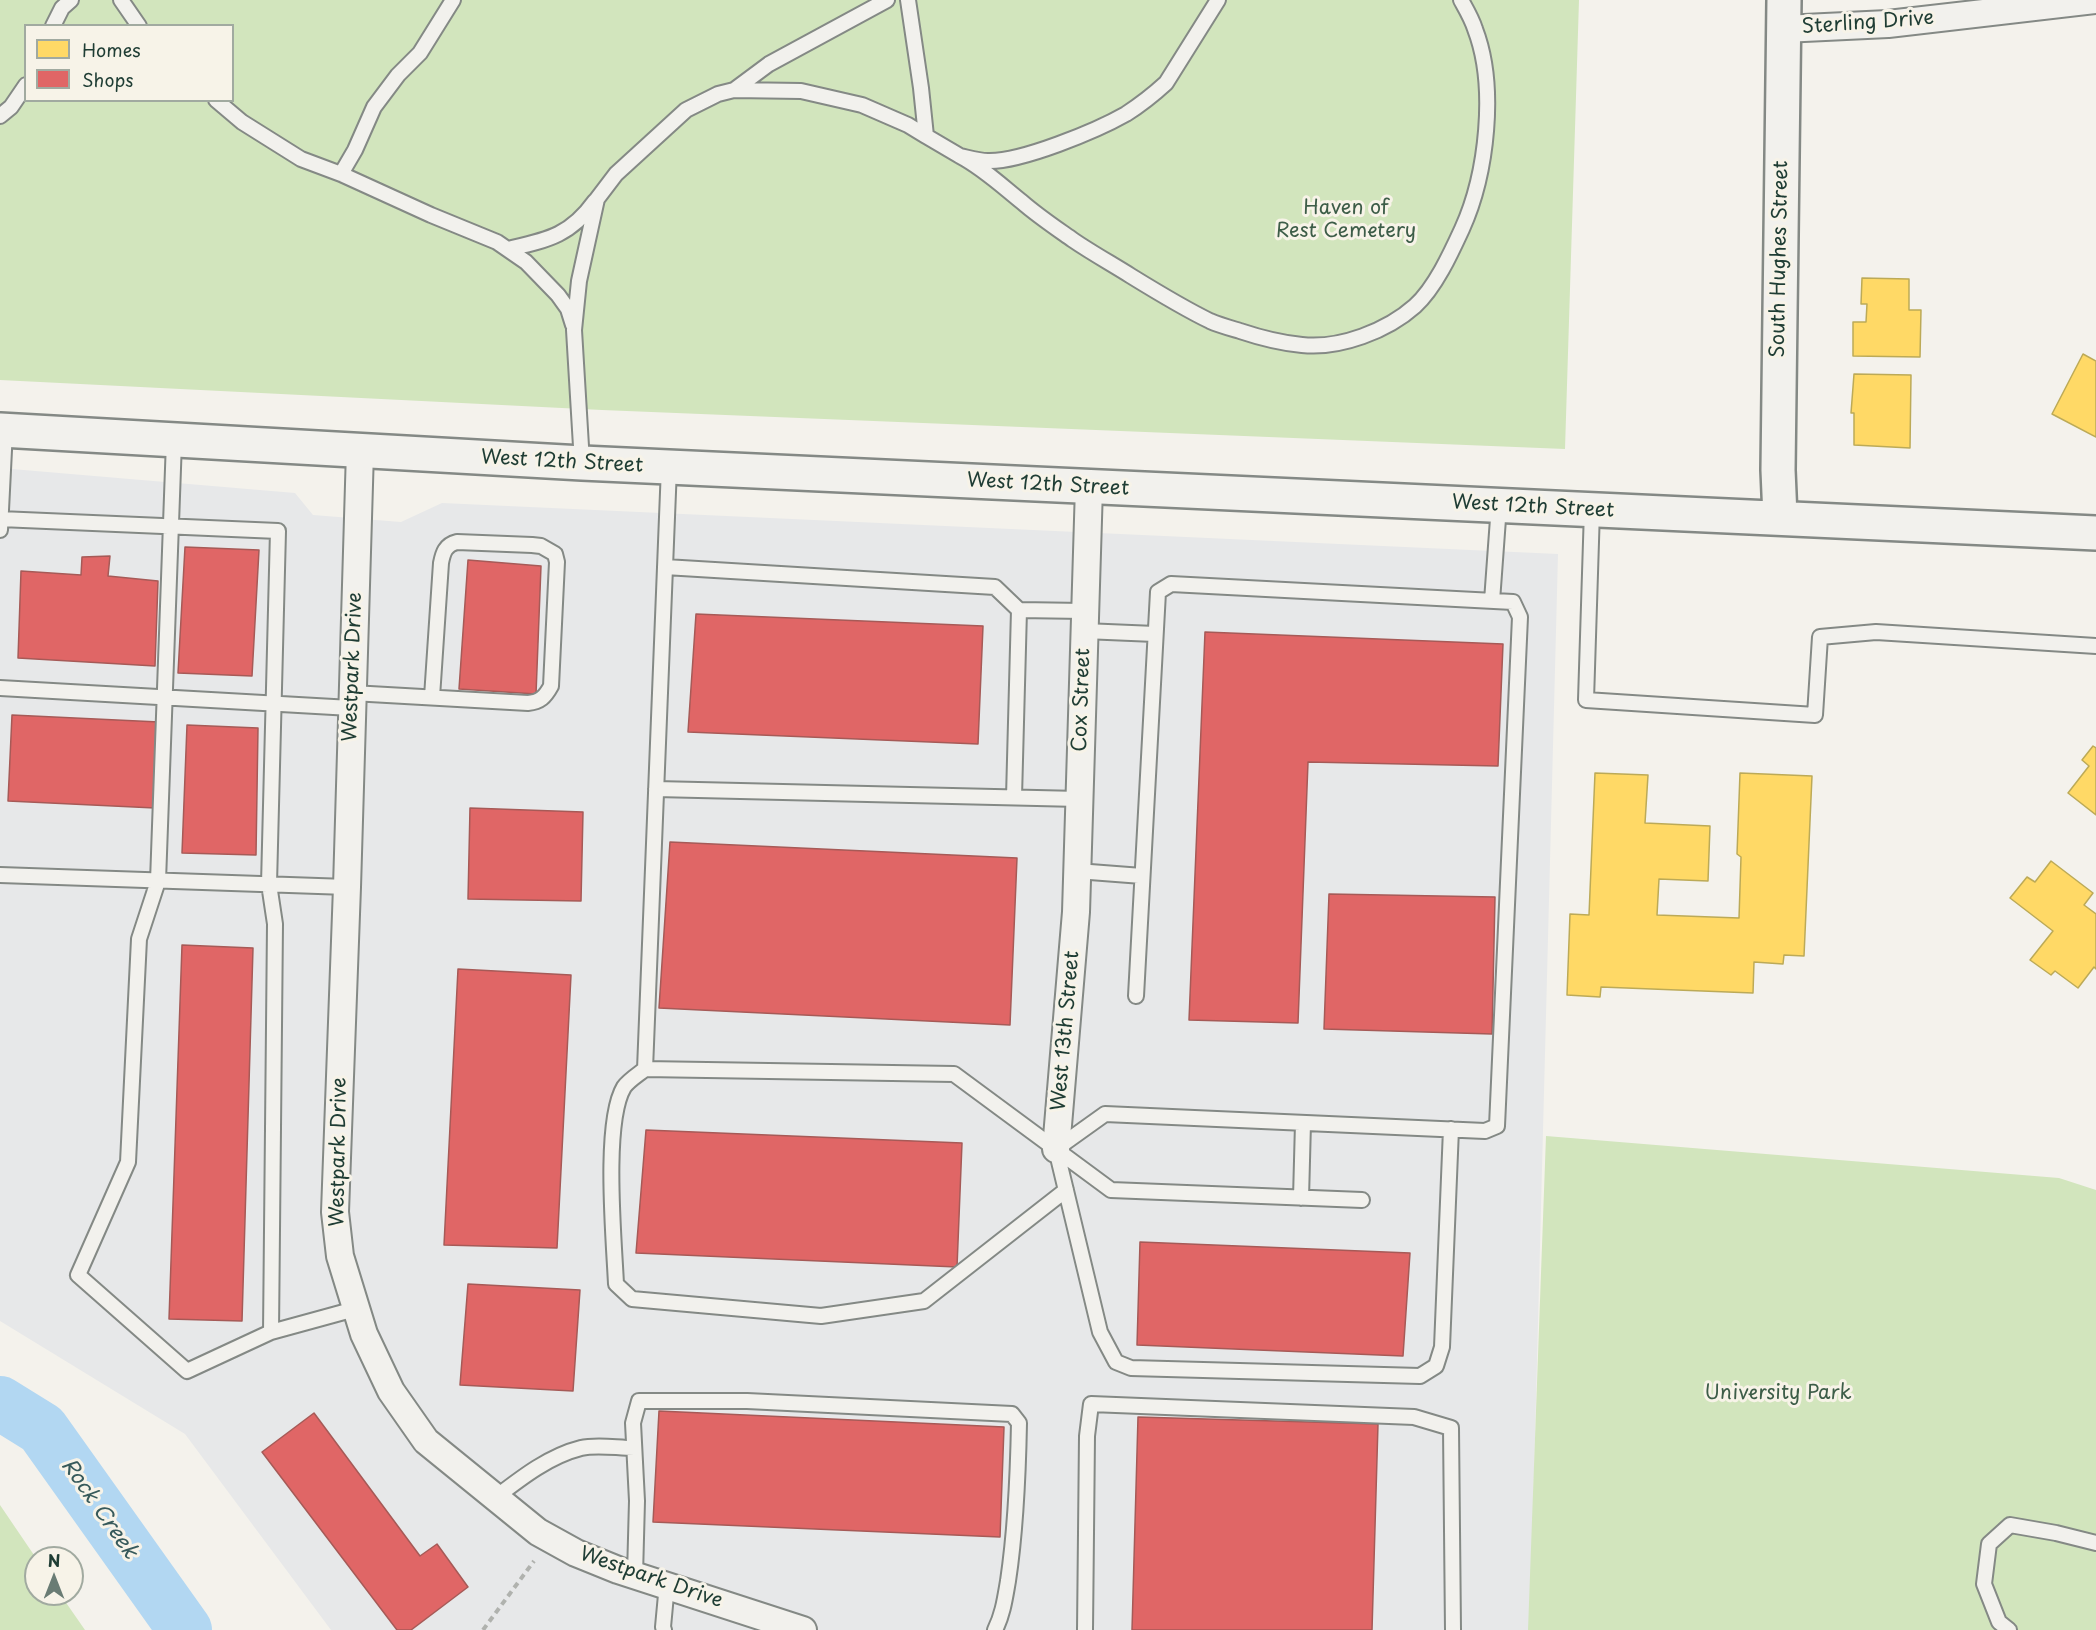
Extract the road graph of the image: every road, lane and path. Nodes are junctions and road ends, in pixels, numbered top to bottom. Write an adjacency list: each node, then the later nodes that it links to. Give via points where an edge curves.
1 (71, 0): 10 (lane)
2 (121, 0): 11 (lane)
3 (453, 0): 18 (lane, via 420,53 374,107)
4 (887, 0): 13 (lane, via 769,64)
5 (908, 0): 16 (lane)
6 (1218, 0): 17 (lane, via 1166,83 1126,114 1016,158 988,161)
7 (1461, 0): 17 (lane, via 1476,29 1483,59 1485,138 1478,181 1452,251 1429,289 1416,306 1366,336 1305,346 1270,341 1211,322 1073,240 976,164)
8 (2096, 0): 9 (street, Sterling Drive, via 1888,24)
9 (1783, 15): 30 (main road, South Hughes Street)
10 (54, 24)
11 (138, 24)
12 (24, 88): 15 (lane)
13 (734, 90): 16 (lane, via 801,91 862,105); 19 (lane, via 686,110 616,174)
14 (218, 102): 18 (lane, via 242,122 301,159)
15 (0, 116)
16 (926, 136): 17 (lane)
17 (960, 156)
18 (341, 174): 20 (lane)
19 (597, 199): 20 (lane, via 568,229 547,240); 21 (lane, via 579,281)
20 (508, 249): 21 (lane, via 558,295 568,309)
21 (574, 330): 25 (lane)
22 (2, 430): 23 (main road, West 12th Street); 31 (lane)
23 (174, 441): 24 (main road, West 12th Street); 32 (lane)
24 (360, 452): 25 (main road, West 12th Street); 44 (street, Westpark Drive)
25 (582, 464): 26 (main road, West 12th Street)
26 (669, 468): 27 (main road, West 12th Street); 35 (lane)
27 (1089, 487): 28 (main road, West 12th Street); 38 (street, Cox Street)
28 (1499, 505): 29 (main road, West 12th Street); 36 (lane)
29 (1592, 510): 30 (main road, West 12th Street); 40 (lane, via 1586,700 1815,716 1820,637 1876,632)
30 (1780, 517): 34 (main road, West 12th Street)
31 (0, 519): 32 (lane); 33 (lane)
32 (170, 526): 43 (lane); 45 (lane, via 278,531)
33 (0, 530)
34 (2096, 533)
35 (665, 567): 37 (lane, via 995,587); 46 (lane)
36 (1492, 601): 39 (lane, via 1171,584 1158,592); 59 (lane, via 1513,602 1520,617 1497,1126 1485,1131)
37 (1019, 610): 38 (lane); 47 (lane)
38 (1084, 621): 39 (lane); 48 (street, Cox Street)
39 (1155, 634): 51 (lane)
40 (2096, 646)
41 (0, 688): 43 (lane)
42 (432, 697): 42 (lane, via 528,703 546,695 551,686 555,554 532,545 450,544 441,563); 44 (lane)
43 (165, 698): 45 (lane); 52 (lane)
44 (352, 701): 45 (lane); 54 (street, Westpark Drive)
45 (273, 704): 53 (lane)
46 (656, 789): 47 (lane); 57 (lane)
47 (1014, 797): 48 (lane)
48 (1079, 799): 49 (street, Cox Street)
49 (1077, 871): 51 (lane); 55 (street, Cox Street)
50 (0, 875): 52 (lane)
51 (1142, 876): 56 (lane)
52 (158, 881): 53 (lane); 65 (lane, via 140,939 128,1162 78,1275 187,1371)
53 (269, 884): 54 (lane); 65 (lane, via 276,924)
54 (347, 887): 64 (street, Westpark Drive, via 335,1212 340,1256)
55 (1076, 912): 60 (street, West 13th Street)
56 (1136, 996)
57 (645, 1069): 60 (lane, via 954,1074); 61 (lane, via 624,1086 615,1115 612,1159 616,1284 632,1299 820,1316 924,1300)
58 (1303, 1123): 59 (lane); 60 (lane, via 1106,1114); 62 (lane)
59 (1451, 1129): 61 (lane, via 1442,1347 1436,1366 1420,1376 1131,1368 1116,1362 1100,1332)
60 (1056, 1149): 61 (lane); 62 (lane, via 1111,1190)
61 (1066, 1190)
62 (1301, 1198): 63 (lane)
63 (1362, 1200)
64 (355, 1309): 65 (lane); 67 (street, Westpark Drive, via 391,1391 426,1441)
65 (271, 1332)
66 (634, 1448): 67 (lane, via 583,1448 553,1459); 70 (lane); 75 (lane, via 633,1423 639,1401 747,1401 1012,1414 1019,1423 1018,1490 1002,1618)
67 (495, 1498): 68 (street, Westpark Drive)
68 (547, 1536): 70 (street, Westpark Drive); 73 (path, via 531,1569)
69 (2096, 1543): 78 (lane, via 2010,1526 1989,1544 1984,1584 1999,1622)
70 (635, 1575): 71 (street, Westpark Drive)
71 (667, 1584): 72 (lane); 74 (street, Westpark Drive)
72 (661, 1629)
73 (483, 1630)
74 (803, 1630)
75 (995, 1630)
76 (1084, 1630): 77 (lane, via 1087,1436 1091,1404 1414,1417 1451,1428)
77 (1453, 1630)
78 (2009, 1630)

